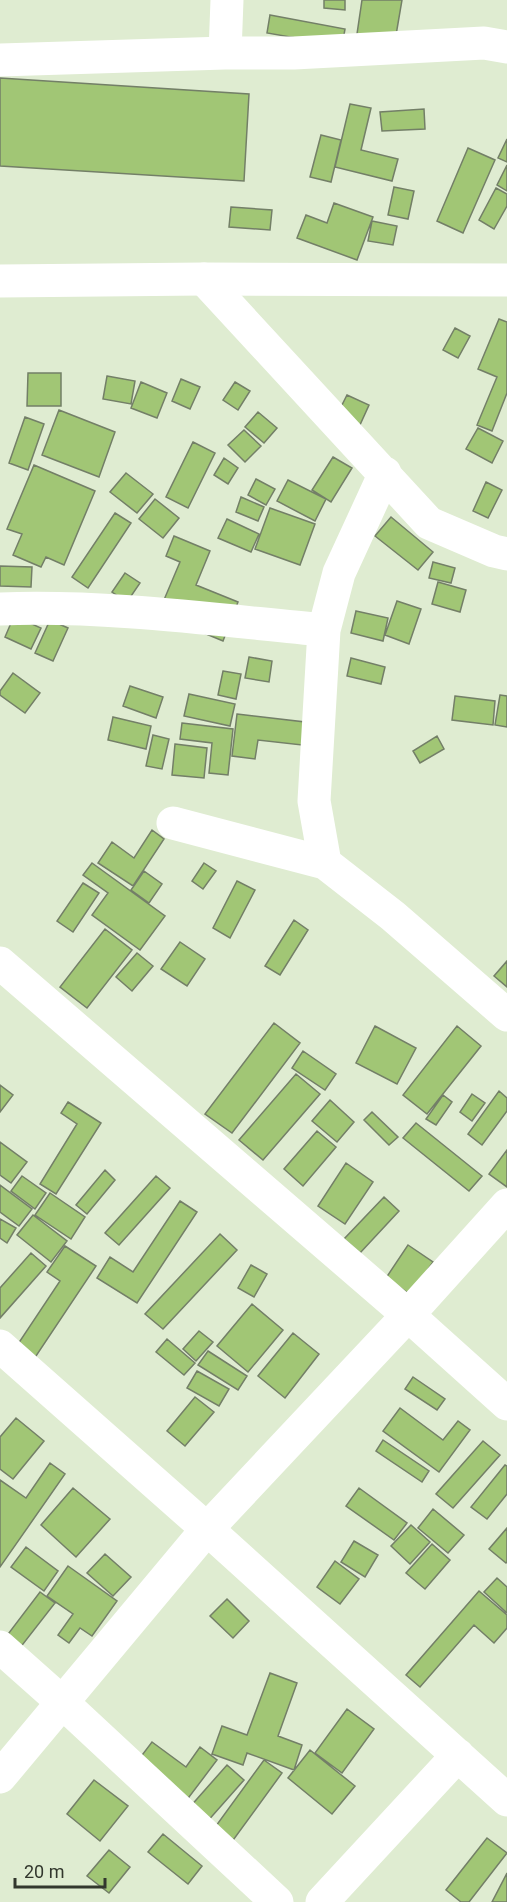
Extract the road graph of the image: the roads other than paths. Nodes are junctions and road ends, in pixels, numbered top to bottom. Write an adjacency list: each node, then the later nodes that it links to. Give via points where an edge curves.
1 (227, 0): 3 (street)
2 (507, 47): 3 (street, via 484,43)
3 (225, 53): 4 (street)
4 (0, 60)
5 (204, 279): 6 (street); 7 (street); 8 (street)
6 (507, 280)
7 (0, 281)
8 (385, 473): 9 (street, via 429,523); 11 (street, via 339,573)
9 (507, 554)
10 (0, 609): 11 (street, via 129,612)
11 (324, 630): 13 (street, via 314,801)
12 (173, 823): 13 (street)
13 (325, 863): 15 (street)
14 (0, 963): 17 (street)
15 (507, 1015)
16 (507, 1205): 17 (street)
17 (408, 1315): 19 (street); 20 (street)
18 (0, 1346): 20 (street)
19 (507, 1404)
20 (207, 1529): 22 (street); 23 (street)
21 (0, 1647): 22 (street)
22 (63, 1703): 24 (street); 26 (street)
23 (458, 1755): 25 (street); 27 (street)
24 (0, 1777)
25 (507, 1800)
26 (277, 1902)
27 (322, 1902)

